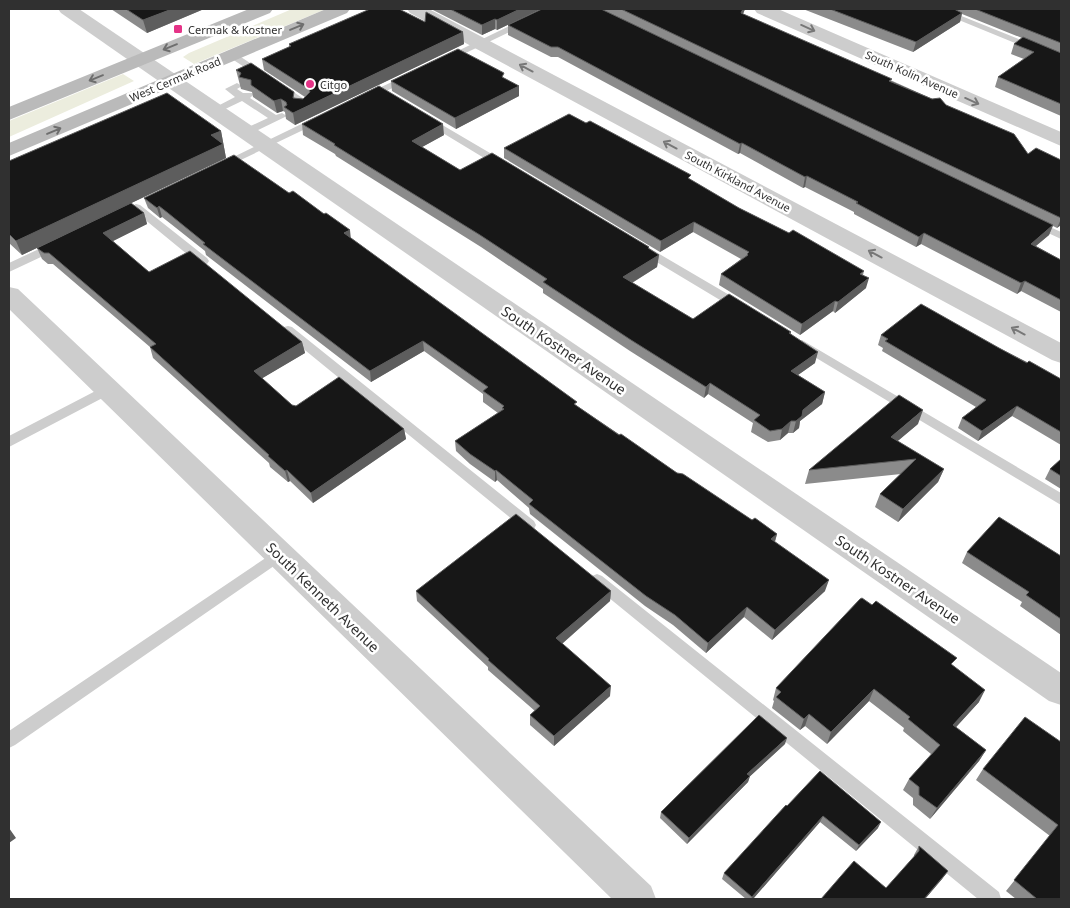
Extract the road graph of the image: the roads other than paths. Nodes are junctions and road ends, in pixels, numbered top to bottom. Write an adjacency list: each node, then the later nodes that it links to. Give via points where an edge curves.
1 (67, 9): 11 (street, South Kostner Avenue)
2 (264, 9): 11 (main road, one-way to 11)
3 (341, 9): 9 (main road, West Cermak Road, one-way to 3)
4 (416, 9): 8 (street, South Kirkland Avenue)
5 (552, 9): 8 (lane)
6 (763, 9): 26 (street, South Kolin Avenue, one-way to 26)
7 (937, 9): 10 (lane)
8 (480, 43): 12 (lane); 41 (street, South Kirkland Avenue, one-way to 8)
9 (232, 55): 14 (main road, West Cermak Road); 20 (lane)
10 (1061, 59)
11 (141, 60): 14 (street, South Kostner Avenue); 23 (main road, one-way to 23)
12 (436, 63)
13 (420, 71): 16 (lane)
14 (172, 81): 21 (street, South Kostner Avenue); 27 (main road, West Cermak Road, one-way to 14)
15 (237, 86): 17 (lane, via 230,90)
16 (379, 90): 18 (lane); 19 (lane)
17 (246, 96): 21 (lane); 25 (lane, via 275,115)
18 (361, 99)
19 (396, 100)
20 (298, 103)
21 (215, 110): 25 (street, South Kostner Avenue)
22 (414, 111): 29 (lane)
23 (9, 114)
24 (325, 116): 25 (lane)
25 (256, 138): 28 (lane); 48 (street, South Kostner Avenue)
26 (1061, 140)
27 (9, 150)
28 (215, 168)
29 (516, 172)
30 (136, 207): 36 (lane)
31 (1026, 219): 32 (lane)
32 (1061, 236)
33 (65, 241): 35 (lane)
34 (635, 244): 38 (lane)
35 (9, 268)
36 (213, 269)
37 (9, 295): 42 (street, South Kenneth Avenue)
38 (746, 310)
39 (274, 319): 45 (lane)
40 (788, 336): 44 (lane)
41 (1061, 354)
42 (107, 390): 43 (lane); 46 (street, South Kenneth Avenue)
43 (9, 442)
44 (1061, 500)
45 (536, 531)
46 (280, 555): 49 (lane); 50 (street, South Kenneth Avenue)
47 (583, 569): 51 (lane)
48 (1061, 691)
49 (9, 740)
50 (638, 899)
51 (992, 899)

